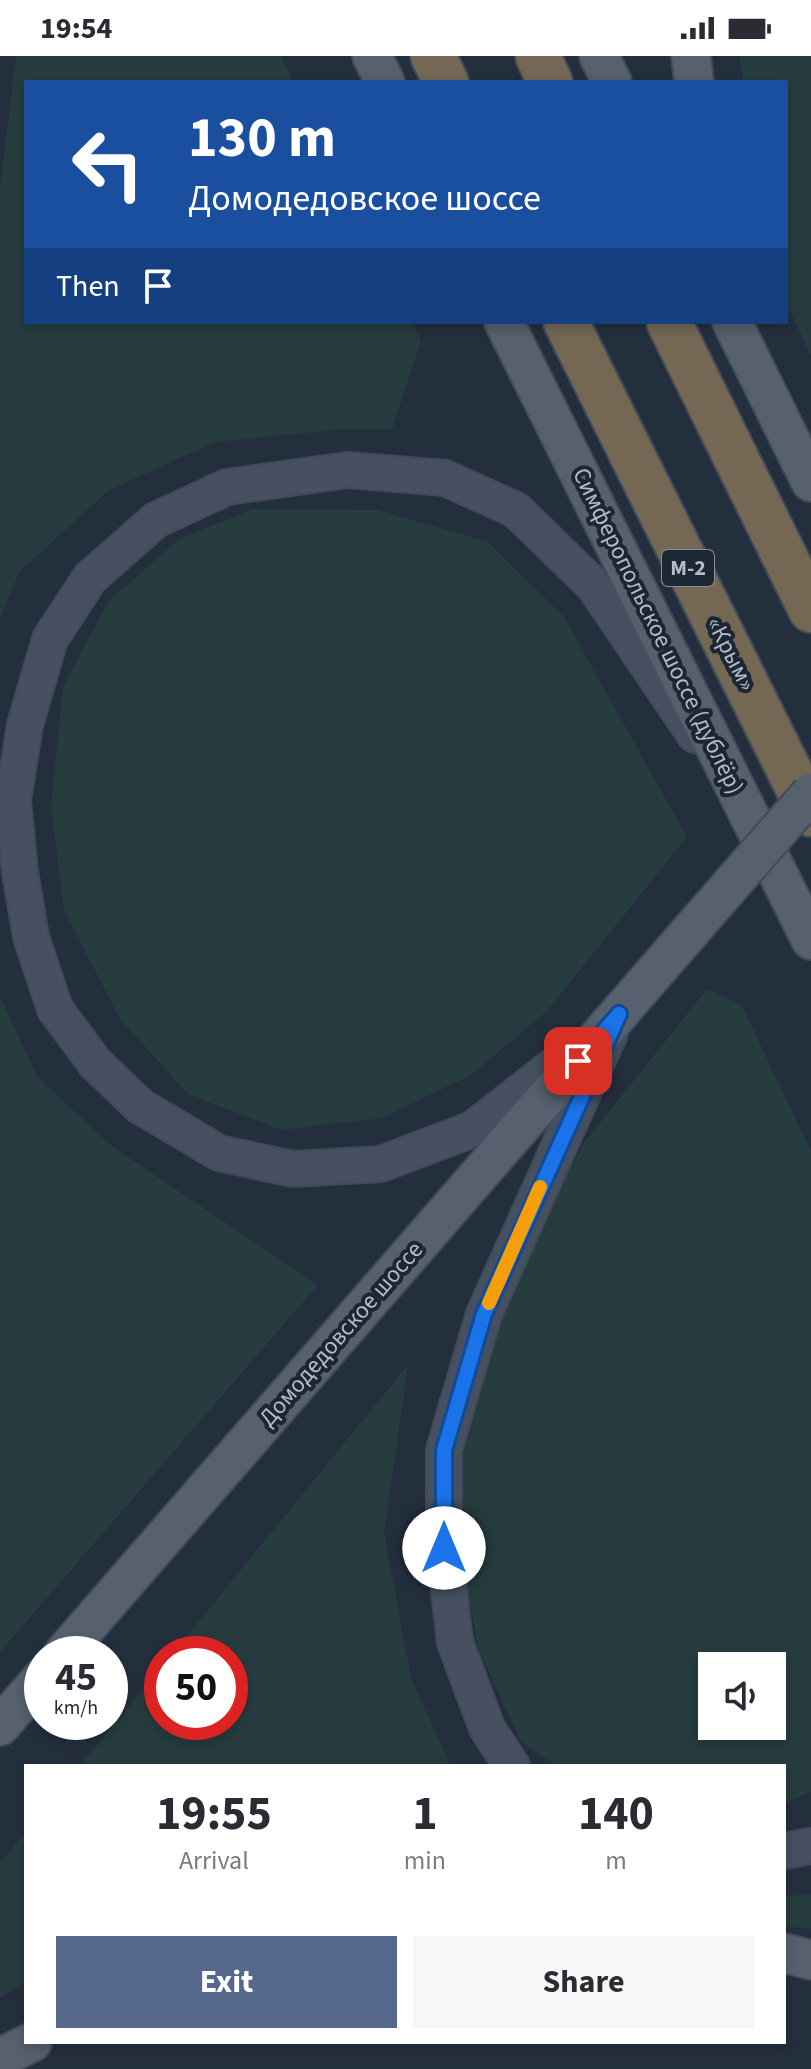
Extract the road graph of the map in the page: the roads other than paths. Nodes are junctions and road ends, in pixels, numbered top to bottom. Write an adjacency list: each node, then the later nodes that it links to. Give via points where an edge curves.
1 (372, 56): 6 (main road)
2 (433, 56): 7 (highway)
3 (538, 56): 8 (highway)
4 (599, 56): 9 (main road)
5 (691, 56): 10 (main road)
6 (384, 80)
7 (445, 80)
8 (549, 80)
9 (611, 80)
10 (694, 80)
11 (505, 324): 21 (main road, Симферопольское шоссе (дублёр))
12 (567, 324): 20 (highway, «Крым» / М-2)
13 (670, 324): 18 (highway)
14 (733, 324): 17 (main road)
15 (760, 324): 16 (main road)
16 (811, 457)
17 (811, 482)
18 (811, 610)
19 (811, 793): 23 (main road, Домодедовское шоссе, bridge)
20 (811, 814)
21 (750, 815): 22 (main road, Симферопольское шоссе (дублёр)); 23 (main road, via 594,586 516,510 445,478 348,470 227,487 156,520 90,578 74,602 50,639 25,725 13,800 20,872 31,937 55,1009 95,1063 140,1106 219,1153 293,1169 381,1164 473,1129)
22 (809, 937)
23 (619, 1014): 24 (main road, Домодедовское шоссе); 27 (main road, via 484,1314 444,1450 444,1548 455,1642 487,1728)
24 (79, 1636)
25 (24, 1699): 26 (main road)
26 (0, 1726)
27 (511, 1764)
28 (811, 1846): 29 (main road)
29 (786, 1851)
30 (786, 1954): 31 (main road)
31 (811, 1960)
32 (28, 2044): 33 (main road)
33 (0, 2058)

